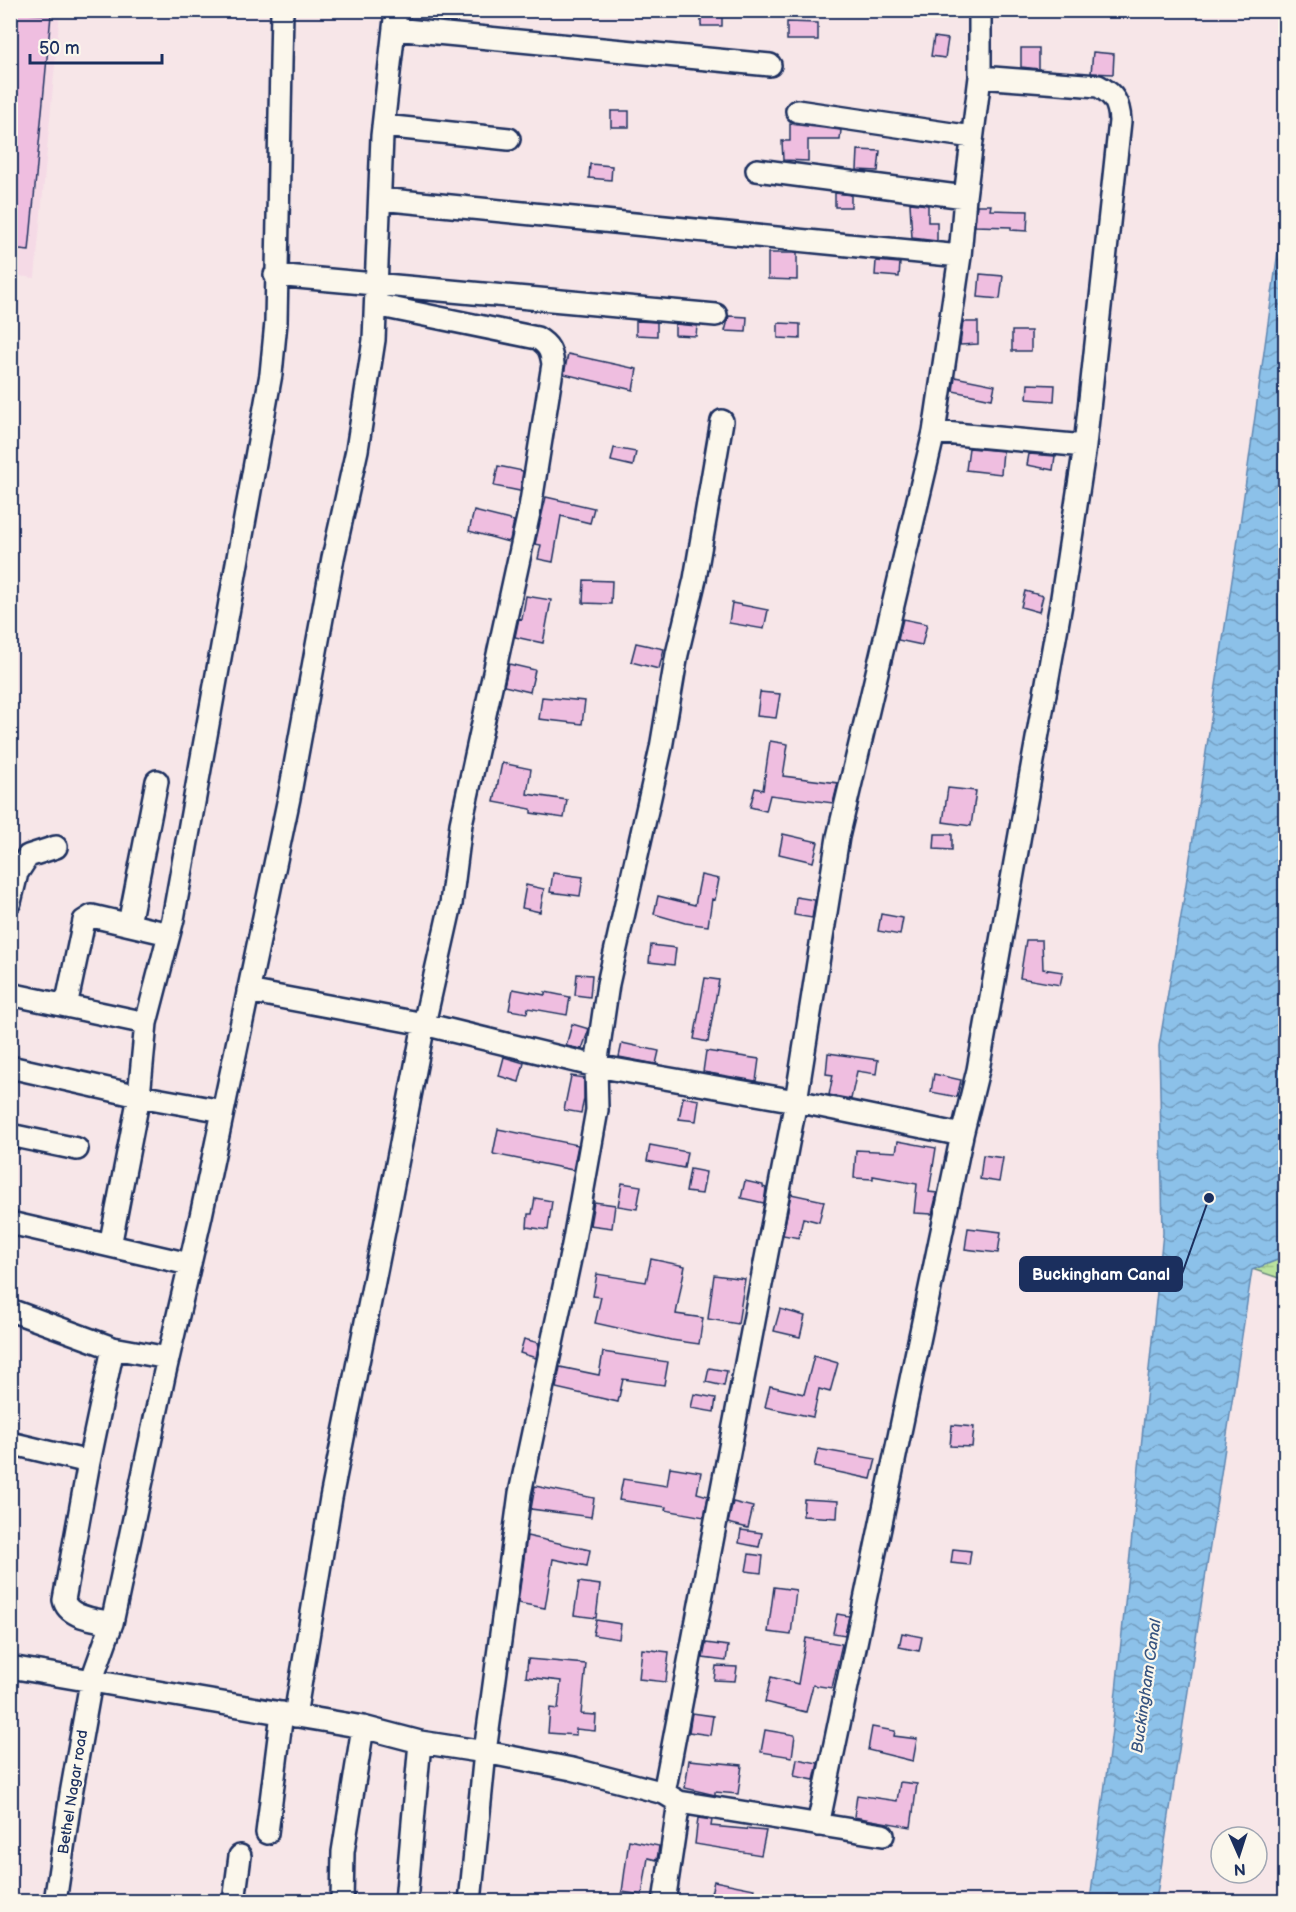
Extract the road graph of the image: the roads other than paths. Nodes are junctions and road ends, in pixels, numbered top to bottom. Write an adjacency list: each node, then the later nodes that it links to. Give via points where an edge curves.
1 (282, 10): 14 (street)
2 (980, 10): 5 (street)
3 (395, 20): 4 (street); 7 (street, Bethel Nagar road)
4 (770, 65)
5 (980, 77): 8 (street); 19 (street, via 1098,86 1109,92 1119,108)
6 (798, 111): 8 (street)
7 (383, 126): 9 (street); 12 (street, Bethel Nagar road)
8 (972, 137): 11 (street)
9 (508, 139)
10 (757, 170): 11 (street)
11 (964, 197): 13 (street)
12 (380, 199): 13 (street); 15 (street, Bethel Nagar road)
13 (960, 256): 18 (street)
14 (275, 275): 15 (street); 24 (street, via 276,322 266,411)
15 (376, 295): 16 (street); 25 (street, Bethel Nagar road, via 374,340 357,450); 29 (street, via 537,338 551,352 553,364 530,508 461,824 451,904)
16 (716, 315)
17 (722, 421): 30 (street, via 695,579 608,984)
18 (934, 432): 19 (street); 33 (street, via 838,837)
19 (1085, 446): 36 (street, via 978,1070)
20 (157, 781): 23 (street)
21 (56, 847): 22 (street, via 28,856 17,873)
22 (10, 902)
23 (129, 924): 24 (street); 27 (street, via 92,916 84,921)
24 (169, 934): 28 (street)
25 (248, 992): 29 (street); 34 (street, Bethel Nagar road)
26 (10, 994): 27 (street)
27 (66, 1006): 28 (street)
28 (146, 1023): 32 (street)
29 (424, 1024): 30 (street); 49 (street)
30 (596, 1066): 33 (street); 52 (street, via 597,1110 573,1245 519,1493)
31 (10, 1067): 32 (street)
32 (139, 1096): 34 (street); 39 (street)
33 (796, 1101): 36 (street); 53 (street)
34 (223, 1111): 40 (street, Bethel Nagar road)
35 (10, 1135): 37 (street)
36 (962, 1135): 54 (street)
37 (77, 1149)
38 (10, 1223): 39 (street)
39 (110, 1246): 40 (street)
40 (189, 1264): 43 (street, Bethel Nagar road)
41 (10, 1310): 42 (street)
42 (113, 1348): 43 (street); 45 (street)
43 (168, 1358): 46 (street, Bethel Nagar road)
44 (10, 1443): 45 (street)
45 (89, 1462): 46 (street, via 64,1600 74,1613)
46 (112, 1623): 48 (street, Bethel Nagar road)
47 (10, 1667): 48 (street)
48 (91, 1682): 49 (street); 58 (street, Bethel Nagar road)
49 (288, 1715): 50 (street); 55 (street)
50 (363, 1727): 51 (street); 60 (street, via 343,1852)
51 (420, 1742): 52 (street); 61 (street)
52 (485, 1752): 53 (street, via 572,1769); 62 (street)
53 (671, 1798): 54 (street); 63 (street)
54 (818, 1825): 56 (street)
55 (267, 1833)
56 (883, 1835)
57 (240, 1856): 59 (street)
58 (55, 1902)
59 (234, 1902)
60 (342, 1902)
61 (406, 1902)
62 (470, 1902)
63 (664, 1902)

